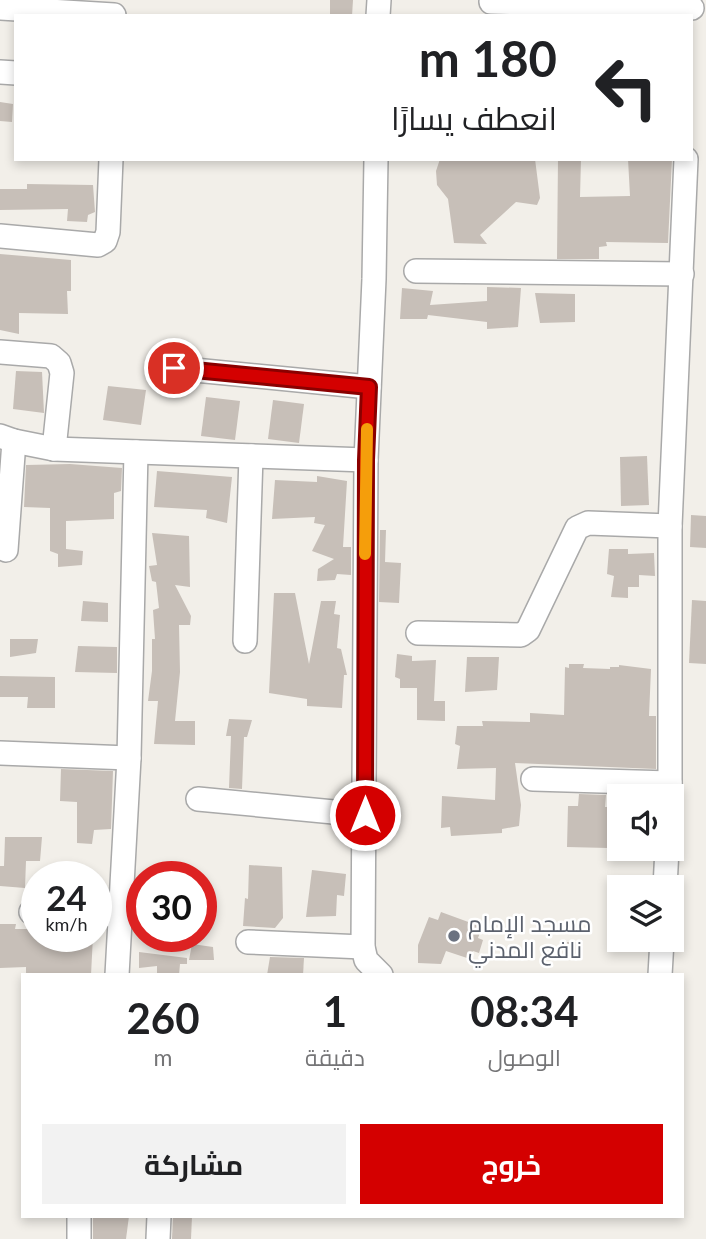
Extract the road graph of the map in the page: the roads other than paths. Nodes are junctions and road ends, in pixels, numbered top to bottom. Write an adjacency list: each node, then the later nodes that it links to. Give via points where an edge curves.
1 (491, 2): 3 (street)
2 (0, 8): 4 (street)
3 (692, 12)
4 (86, 14)
5 (111, 161): 8 (street, via 104,241 98,245)
6 (376, 161): 13 (street)
7 (686, 161): 10 (street)
8 (0, 236)
9 (416, 271): 10 (street)
10 (682, 274): 19 (street)
11 (0, 352): 15 (street, via 51,356 60,363)
12 (174, 368): 13 (street)
13 (369, 387): 18 (street)
14 (7, 438): 15 (street); 20 (street)
15 (54, 449): 16 (street)
16 (136, 452): 17 (street); 24 (street)
17 (251, 456): 18 (street); 22 (street)
18 (366, 460): 29 (street)
19 (670, 526): 21 (street, via 582,524 522,635); 26 (street)
20 (6, 550)
21 (418, 633)
22 (245, 641)
23 (0, 753): 24 (street)
24 (130, 758): 31 (street)
25 (533, 779): 27 (street)
26 (670, 784)
27 (607, 785)
28 (198, 799): 29 (street)
29 (365, 815): 33 (street)
30 (112, 915): 31 (street)
31 (120, 915): 35 (street)
32 (248, 942): 33 (street)
33 (363, 947): 36 (street, via 366,960)
34 (661, 952): 37 (street)
35 (117, 973)
36 (379, 973)
37 (660, 973)
38 (79, 1218): 40 (street)
39 (159, 1218): 41 (street)
40 (79, 1239)
41 (158, 1239)

